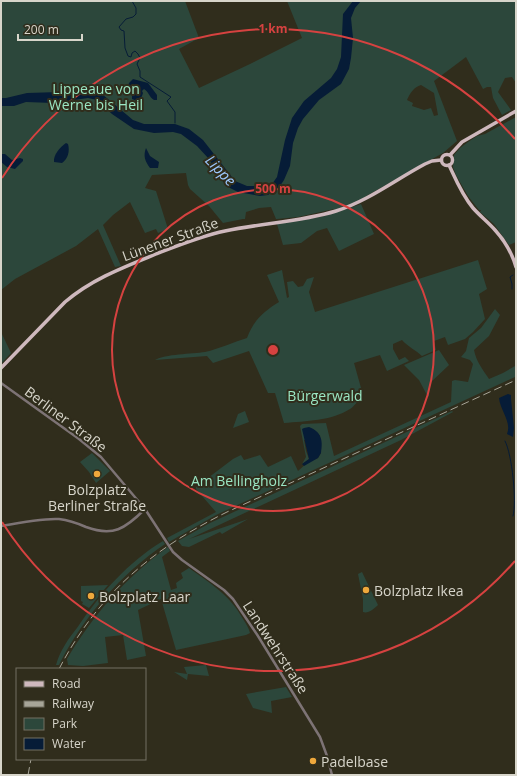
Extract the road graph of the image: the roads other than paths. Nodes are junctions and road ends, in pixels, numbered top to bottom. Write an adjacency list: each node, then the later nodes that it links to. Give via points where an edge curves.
1 (516, 111): 2 (main road, via 462,142)
2 (450, 156): 3 (main road, via 444,155); 4 (main road, via 452,160)
3 (441, 160): 4 (main road, via 445,165); 6 (main road, Lünener Straße, via 424,164 367,198 336,210 208,235 97,279 65,302)
4 (449, 165): 5 (main road, via 468,201 496,230 507,246)
5 (516, 267)
6 (1, 368)
7 (1, 383): 8 (street, Berliner Straße, via 101,457)
8 (145, 509): 9 (street, via 124,528 111,532 97,531 59,519); 10 (street, Berliner Straße)
9 (1, 526)
10 (173, 552): 11 (street, Landwehrstraße, via 224,590 237,604 320,737)
11 (332, 775)

